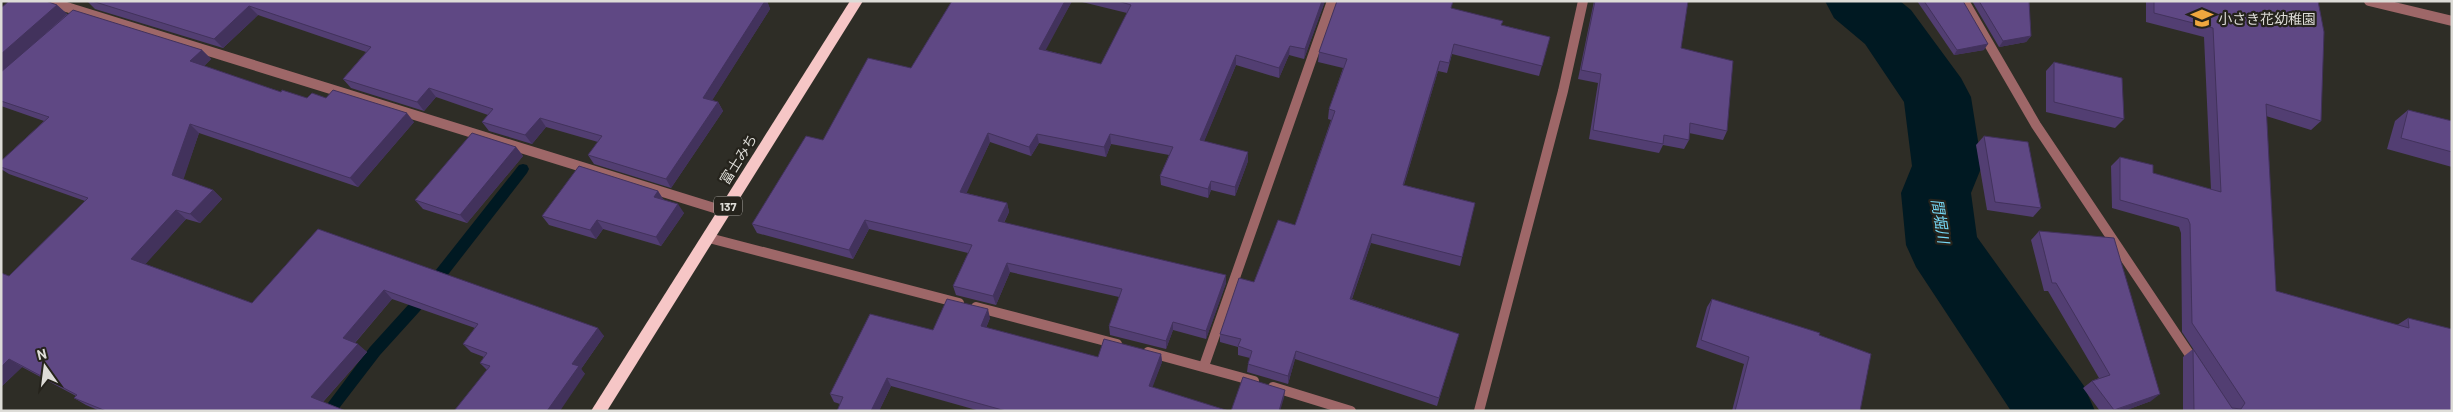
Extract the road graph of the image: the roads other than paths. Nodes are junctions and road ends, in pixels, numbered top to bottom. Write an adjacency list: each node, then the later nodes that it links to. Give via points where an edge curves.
1 (47, 1): 8 (street)
2 (857, 1): 8 (highway, 富士みち / 137)
3 (1332, 1): 10 (street)
4 (1583, 1): 14 (street, via 1563,91)
5 (1964, 1): 11 (street, via 2036,125)
6 (2369, 1): 7 (street)
7 (2452, 21)
8 (724, 211): 9 (highway, 富士みち / 137)
9 (709, 238): 10 (street); 12 (highway, 富士みち / 137)
10 (1204, 366): 13 (street)
11 (2200, 370)
12 (598, 411)
13 (1351, 411)
14 (1479, 411)

